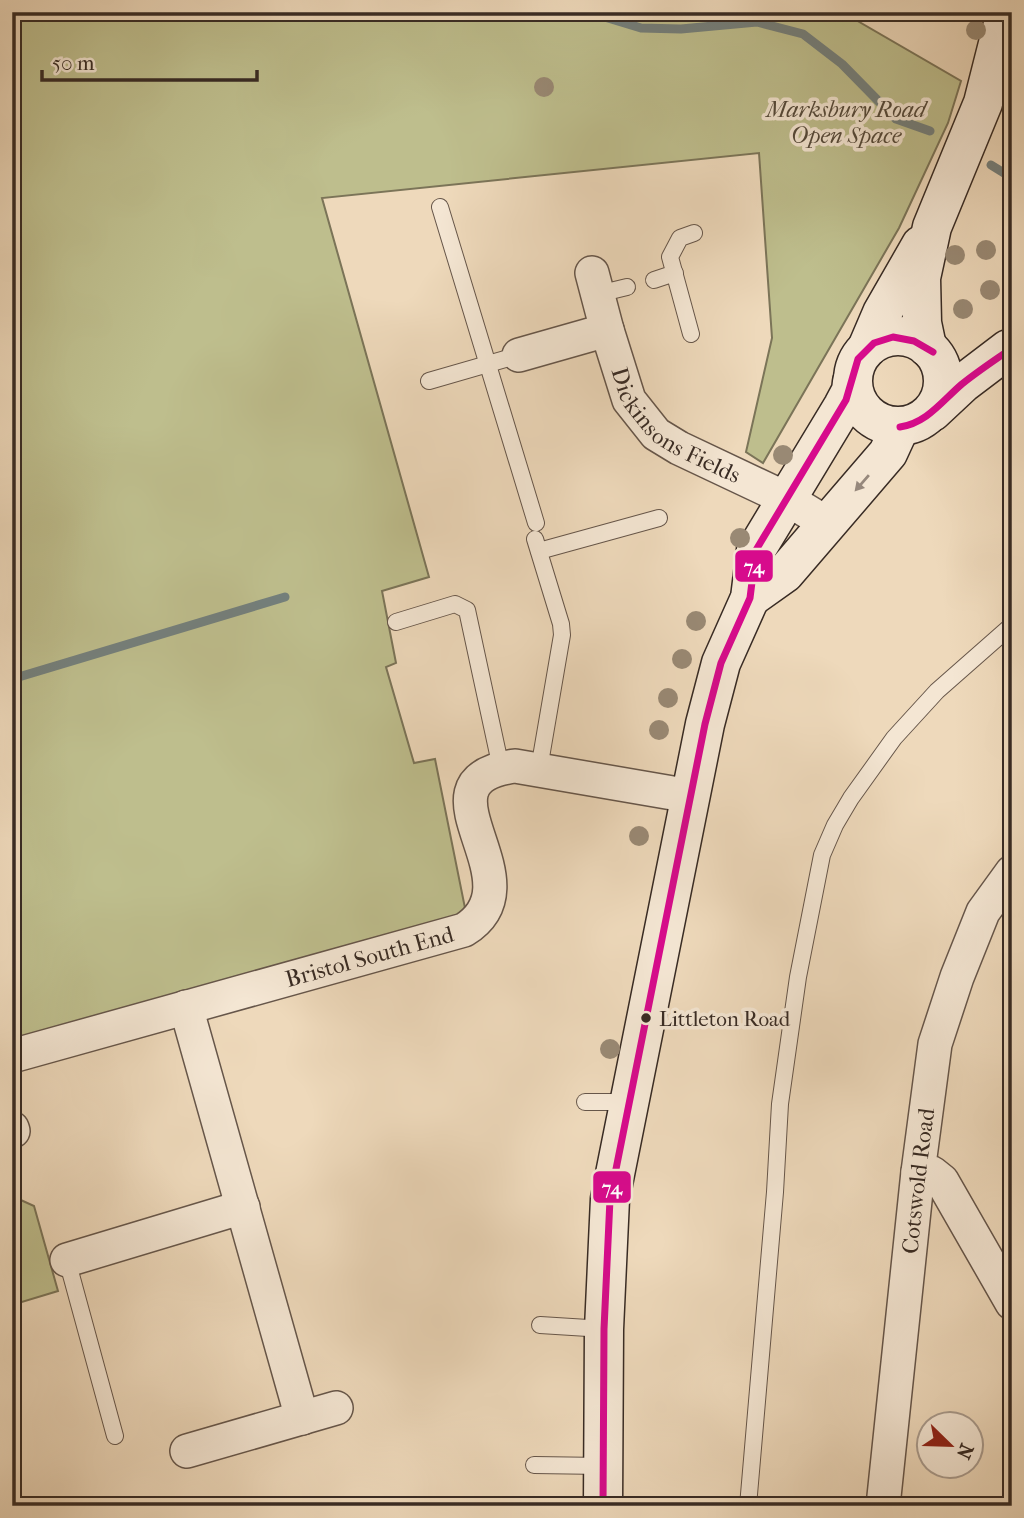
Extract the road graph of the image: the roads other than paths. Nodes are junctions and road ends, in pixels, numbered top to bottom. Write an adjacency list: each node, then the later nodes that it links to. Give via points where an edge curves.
1 (1006, 12): 2 (main road)
2 (1001, 85): 4 (main road, via 983,103)
3 (440, 207): 13 (lane)
4 (932, 227): 11 (main road, via 921,278 922,323); 14 (main road, via 901,278)
5 (694, 233): 6 (lane, via 680,238 670,257)
6 (675, 273): 7 (lane); 10 (lane)
7 (654, 280)
8 (605, 285): 9 (street, Dickinsons Fields)
9 (607, 330): 13 (street); 17 (street, Dickinsons Fields, via 629,400 656,434)
10 (691, 334)
11 (930, 349): 12 (main road); 14 (main road, via 911,338 879,339); 16 (main road, via 943,372 943,387 939,401)
12 (1010, 349): 16 (main road)
13 (503, 360): 15 (lane); 20 (lane)
14 (859, 365): 16 (main road, via 854,395 864,412 881,424); 17 (main road, via 843,406)
15 (429, 380)
16 (915, 421): 19 (main road, one-way to 19)
17 (787, 499): 19 (street, Dickinsons Fields); 21 (main road, via 756,550)
18 (659, 518): 20 (lane)
19 (828, 524): 21 (main road, via 785,573)
20 (537, 538): 25 (lane, via 562,635)
21 (750, 598): 26 (main road, via 721,663)
22 (396, 622): 24 (lane, via 455,604 467,610)
23 (1012, 625): 45 (lane, via 937,691 894,738 851,798 822,855 780,1104)
24 (501, 768): 25 (street); 28 (street, Bristol South End, via 488,772 469,794 490,873 483,911 474,924)
25 (539, 769): 26 (street)
26 (690, 796): 31 (main road)
27 (1012, 872): 32 (street, Cotswold Road, via 983,912 935,1045)
28 (186, 1007): 29 (street, Bristol South End); 33 (street)
29 (12, 1056)
30 (585, 1102): 31 (lane)
31 (628, 1102): 37 (main road, via 610,1199)
32 (918, 1171): 35 (street, via 932,1173 942,1181); 46 (street, Cotswold Road)
33 (243, 1207): 34 (street); 39 (street)
34 (67, 1260): 40 (lane)
35 (1012, 1303)
36 (540, 1325): 37 (lane)
37 (604, 1328): 43 (main road)
38 (336, 1408): 39 (street)
39 (302, 1418): 41 (street)
40 (115, 1436)
41 (187, 1451)
42 (534, 1465): 43 (lane)
43 (603, 1466): 44 (main road)
44 (603, 1506)
45 (748, 1506)
46 (883, 1506)

